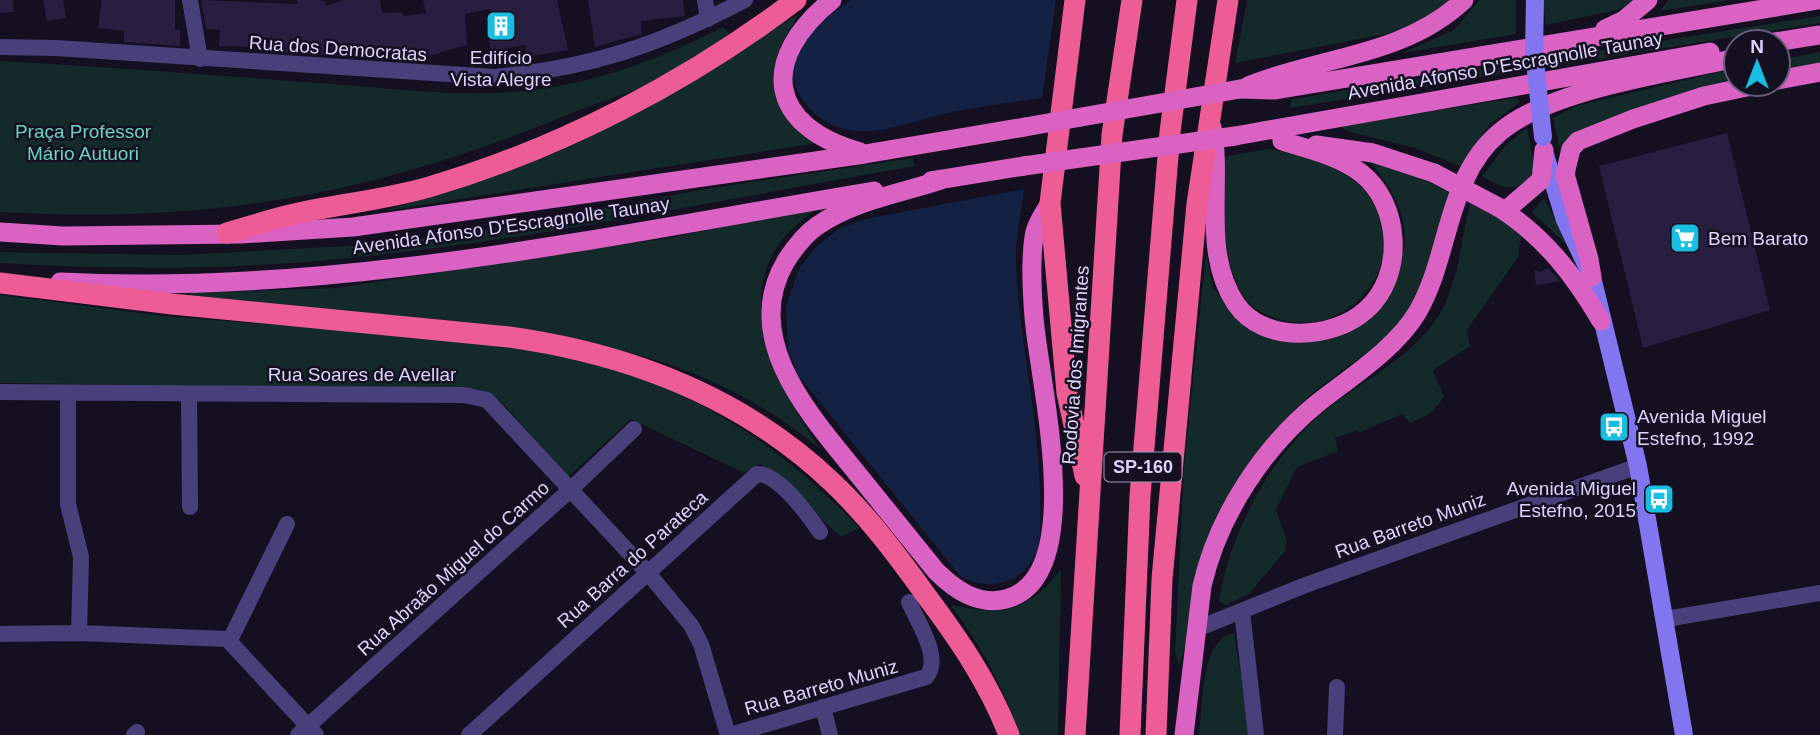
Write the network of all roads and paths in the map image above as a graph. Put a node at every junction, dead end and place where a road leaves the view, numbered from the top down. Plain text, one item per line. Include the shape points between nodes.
1 (190, 0) edge
2 (705, 0) edge
3 (745, 0) edge
4 (796, 0) edge
5 (832, 0) edge
6 (1075, 0) edge
7 (1132, 0) edge
8 (1187, 0) edge
9 (1228, 0) edge
10 (1464, 0) edge
11 (1535, 0) edge
12 (1647, 0) edge
13 (1818, 0) edge
14 (708, 19) junction
15 (1820, 35) edge
16 (1585, 39) junction
17 (1792, 40) edge
18 (0, 47) edge
19 (1722, 50) edge
20 (200, 59) junction
21 (1722, 61) edge
22 (1820, 72) edge
23 (1792, 77) edge
24 (1275, 83) junction
25 (1722, 92) edge
26 (1210, 118) junction
27 (1278, 136) junction
28 (1543, 144) junction
29 (865, 154) junction
30 (942, 180) junction
31 (1050, 203) junction
32 (1501, 209) junction
33 (0, 232) edge
34 (227, 233) junction
35 (1592, 277) junction
36 (0, 281) edge
37 (1601, 321) junction
38 (0, 392) edge
39 (68, 393) junction
40 (189, 395) junction
41 (634, 429) dead end
42 (1638, 466) junction
43 (570, 490) junction
44 (1090, 493) junction
45 (190, 507) dead end
46 (287, 524) dead end
47 (820, 532) dead end
48 (648, 573) junction
49 (1820, 593) edge
50 (909, 602) dead end
51 (1242, 611) junction
52 (1666, 619) junction
53 (1199, 628) junction
54 (79, 633) junction
55 (0, 634) edge
56 (230, 640) junction
57 (1337, 687) dead end
58 (823, 707) junction
59 (307, 732) edge
60 (469, 735) edge
61 (729, 735) edge
62 (831, 735) edge
63 (1009, 735) edge
64 (1074, 735) edge
65 (1130, 735) edge
66 (1156, 735) edge
67 (1184, 735) edge
68 (1256, 735) edge
69 (1335, 735) edge
70 (1684, 735) edge

1 - 20 street
2 - 14 street
3 - 14 street, Rua dos Democratas
4 - 34 highway via 673,80 519,156 390,197 294,214
5 - 29 highway via 802,27 790,46 784,61 784,95 806,126 825,140
6 - 31 highway
7 - 44 highway, Rodovia dos Imigrantes / SP-160 via 1112,135
8 - 65 highway, SP-160 via 1170,132 1140,496
9 - 26 highway
10 - 24 highway via 1408,38
11 - 28 main road, bridge via 1534,52
12 - 16 highway via 1624,20
13 - 16 highway, Avenida Afonso D'Escragnolle Taunay
14 - 20 street, Rua dos Democratas via 613,57 494,77
15 - 17 highway
16 - 24 highway, Avenida Afonso D'Escragnolle Taunay
18 - 20 street, Rua dos Democratas
19 - 27 highway, Avenida Afonso D'Escragnolle Taunay via 1582,72
21 - 53 highway via 1569,99 1500,132 1458,193 1435,277 1415,316 1354,376 1291,426 1266,455 1226,520 1207,566
22 - 23 highway
24 - 29 highway, Avenida Afonso D'Escragnolle Taunay, bridge
25 - 35 highway via 1633,119 1578,141 1571,149 1565,174
26 - 27 highway via 1216,147 1217,250 1224,279 1237,305 1251,319 1290,333 1313,333 1354,319 1378,296 1391,263 1393,229 1384,198 1360,172
26 - 66 highway via 1197,204 1162,579
27 - 30 highway, Avenida Afonso D'Escragnolle Taunay, bridge via 1235,136
27 - 32 highway, bridge via 1373,153 1434,173
28 - 32 highway via 1541,180
28 - 35 main road via 1565,220
29 - 34 highway, Avenida Afonso D'Escragnolle Taunay via 458,214 353,227
30 - 31 highway via 839,213 806,234 781,270 769,307 770,319 784,374 821,426 936,571 954,589 977,599 998,601 1017,596 1030,586 1049,548 1054,475 1034,316 1034,234
30 - 36 highway, Avenida Afonso D'Escragnolle Taunay via 477,256 337,274 191,283
31 - 44 highway via 1069,403
32 - 37 highway via 1553,252
33 - 34 highway, Avenida Afonso D'Escragnolle Taunay via 63,236
35 - 37 main road
36 - 63 highway via 172,304 561,344 667,376 734,410 834,484 878,533 954,634 987,684
37 - 42 main road
38 - 39 street, Rua Soares de Avellar
39 - 40 street, Rua Soares de Avellar
39 - 54 street via 68,504 81,557
40 - 43 street, Rua Soares de Avellar via 477,397 501,412
40 - 45 street
41 - 43 street, Rua Abraão Miguel do Carmo
42 - 51 street, Rua Barreto Muniz
42 - 52 main road
43 - 48 street, Rua Soares de Avellar
43 - 59 street, Rua Abraão Miguel do Carmo
44 - 64 highway, Rodovia dos Imigrantes / SP-160
46 - 56 street
47 - 48 street, Rua Barra do Parateca via 774,479 761,473
48 - 60 street, Rua Barra do Parateca
48 - 61 street, Rua Soares de Avellar via 701,644
49 - 52 street
50 - 58 street, Rua Barreto Muniz via 929,650 929,675
51 - 53 street, Rua Barreto Muniz
51 - 68 street
52 - 70 main road
53 - 67 highway
54 - 55 street
54 - 56 street
56 - 59 street
57 - 69 street
58 - 61 street, Rua Barreto Muniz
58 - 62 street

